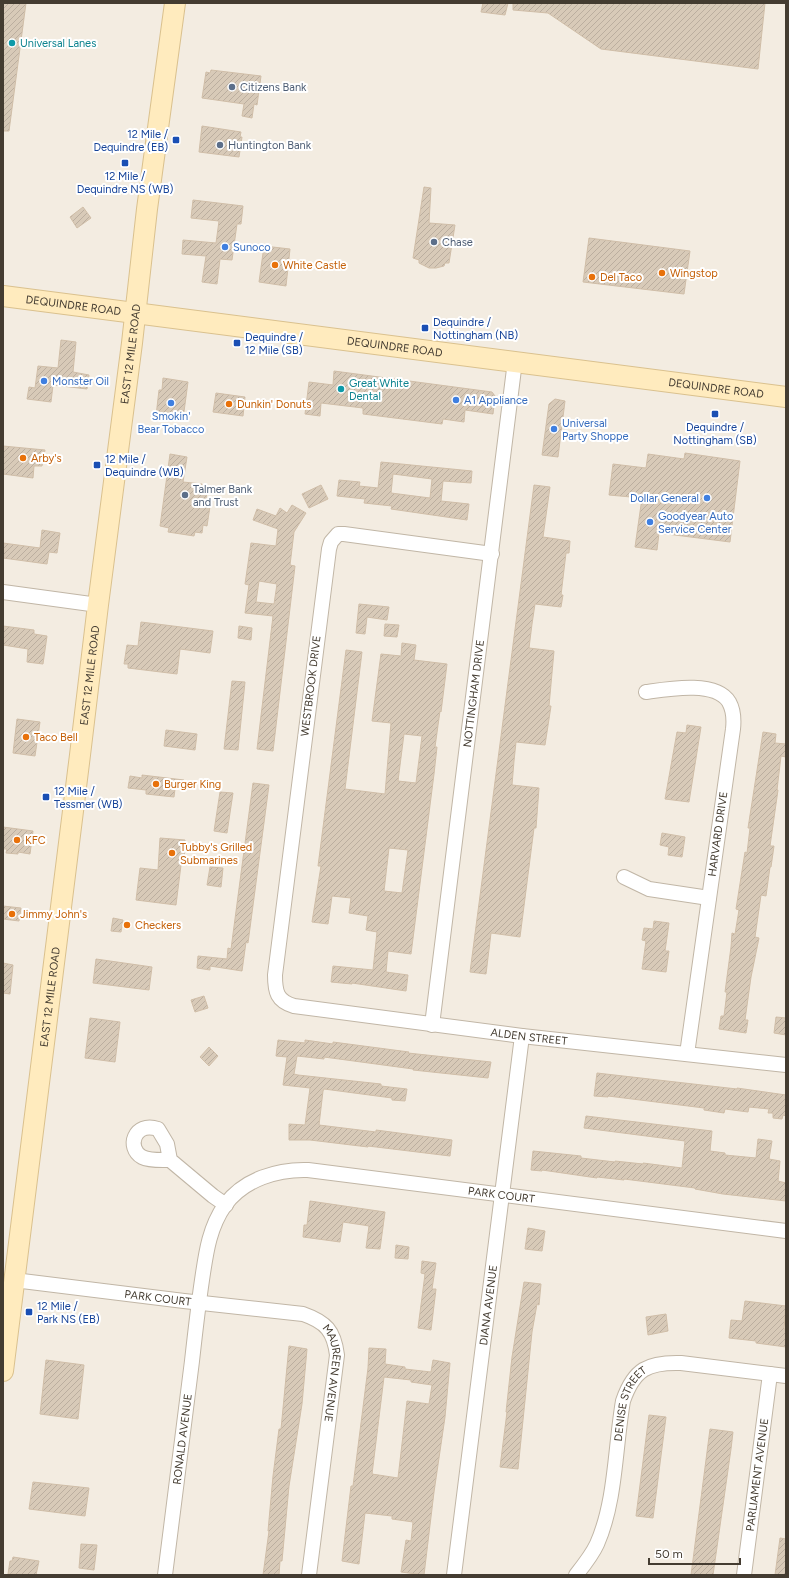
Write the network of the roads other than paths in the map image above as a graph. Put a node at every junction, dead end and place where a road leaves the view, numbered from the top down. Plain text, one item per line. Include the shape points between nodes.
1 (175, 3) edge
2 (3, 296) edge
3 (135, 313) junction
4 (516, 361) junction
5 (786, 397) edge
6 (492, 554) junction
7 (3, 592) edge
8 (98, 605) junction
9 (646, 692) dead end
10 (624, 877) dead end
11 (709, 898) junction
12 (277, 994) joint
13 (432, 1025) junction
14 (522, 1036) junction
15 (687, 1054) junction
16 (786, 1065) edge
17 (170, 1160) dead end
18 (502, 1195) junction
19 (226, 1204) junction
20 (786, 1231) edge
21 (14, 1280) junction
22 (199, 1303) junction
23 (3, 1371) edge
24 (770, 1374) junction
25 (786, 1376) edge
26 (165, 1575) edge
27 (309, 1575) edge
28 (454, 1575) edge
29 (576, 1575) edge
30 (744, 1575) edge

1 - 3 main road, EAST 12 MILE ROAD
2 - 3 main road, DEQUINDRE ROAD
3 - 4 main road, DEQUINDRE ROAD
3 - 8 main road, EAST 12 MILE ROAD
4 - 5 main road, DEQUINDRE ROAD
4 - 6 street, NOTTINGHAM DRIVE
6 - 12 street, WESTBROOK DRIVE via 344,534 338,534 331,542 275,975
6 - 13 street, NOTTINGHAM DRIVE
7 - 8 street
8 - 21 main road, EAST 12 MILE ROAD
9 - 11 street, HARVARD DRIVE via 694,688 710,690 721,694 734,715
10 - 11 street via 649,889
11 - 15 street, HARVARD DRIVE
12 - 13 street, ALDEN STREET via 281,1000 294,1006
13 - 14 street, ALDEN STREET
14 - 15 street, ALDEN STREET
14 - 18 street, DIANA AVENUE
15 - 16 street, ALDEN STREET
17 - 19 street
18 - 19 street, PARK COURT via 293,1169 278,1172 247,1185
18 - 20 street, PARK COURT
18 - 28 street, DIANA AVENUE
19 - 22 street, PARK COURT via 210,1236
21 - 22 street, PARK COURT
21 - 23 main road, EAST 12 MILE ROAD
22 - 26 street, RONALD AVENUE
22 - 27 street, MAUREEN AVENUE via 303,1314 323,1323 335,1341 337,1355
24 - 25 street, DENISE STREET
24 - 29 street, DENISE STREET via 667,1363 656,1364 636,1375 623,1401 603,1528 587,1562
24 - 30 street, PARLIAMENT AVENUE

